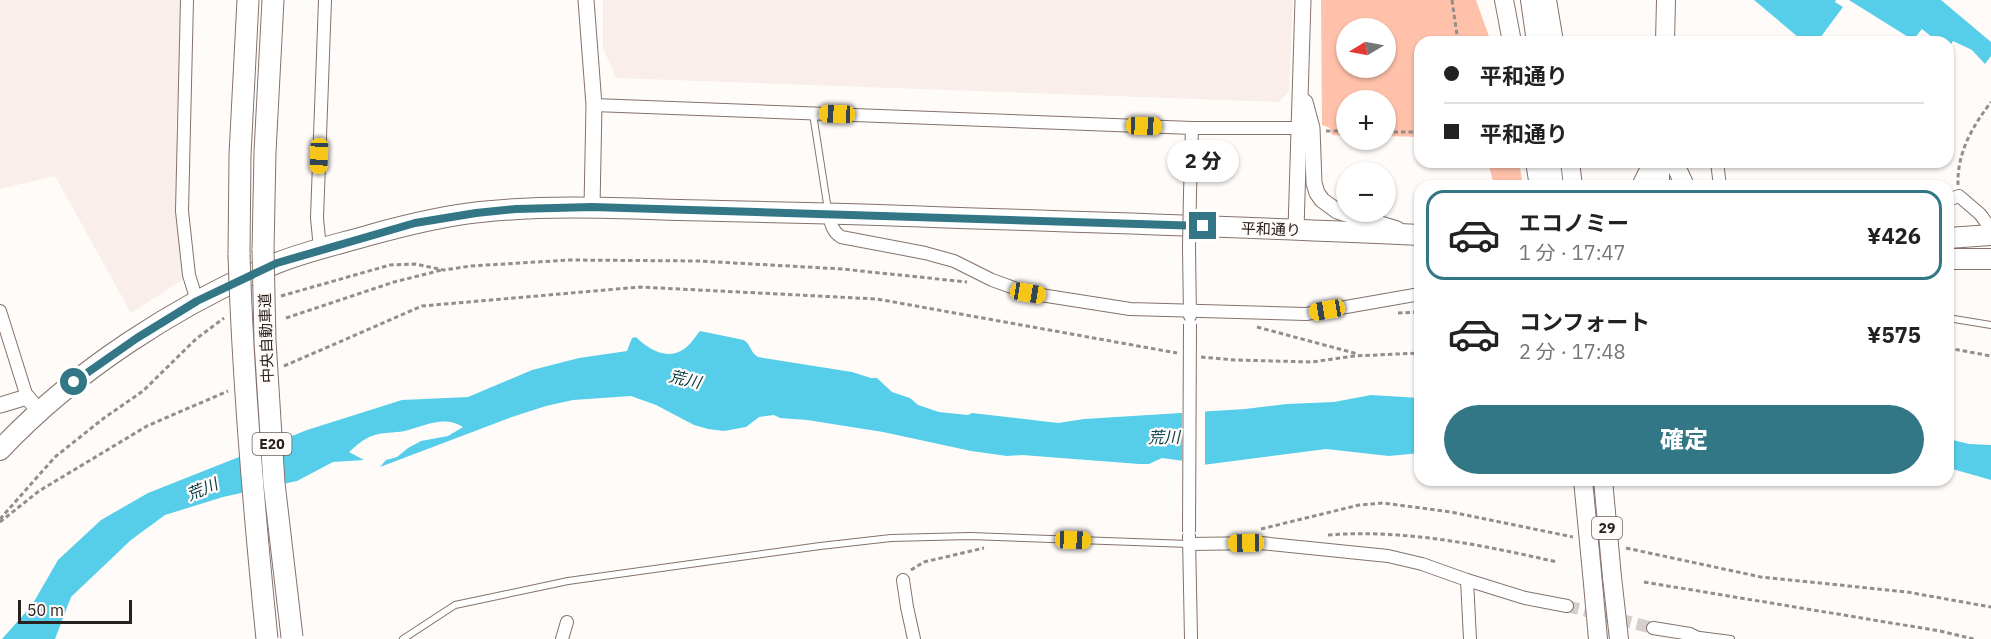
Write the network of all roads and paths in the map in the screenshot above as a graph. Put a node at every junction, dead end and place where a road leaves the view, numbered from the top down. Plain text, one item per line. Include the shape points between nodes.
1 (187, 0) edge
2 (248, 0) edge
3 (273, 0) edge
4 (325, 0) edge
5 (586, 0) edge
6 (1303, 0) edge
7 (1452, 0) edge
8 (1504, 0) edge
9 (1530, 0) edge
10 (1547, 0) edge
11 (1558, 0) edge
12 (1666, 0) edge
13 (1457, 36) edge
14 (1511, 36) edge
15 (1535, 36) edge
16 (1553, 36) edge
17 (1562, 36) edge
18 (1665, 36) edge
19 (1300, 84) junction
20 (1991, 102) edge
21 (594, 105) junction
22 (813, 114) junction
23 (1192, 128) junction
24 (1299, 128) junction
25 (1326, 131) dead end
26 (1336, 131) edge
27 (1396, 132) edge
28 (1414, 132) edge
29 (1954, 198) edge
30 (592, 207) junction
31 (829, 214) junction
32 (1296, 230) junction
33 (1991, 230) edge
34 (1414, 234) edge
35 (1414, 235) edge
36 (1991, 235) edge
37 (1954, 238) edge
38 (320, 249) junction
39 (1954, 259) edge
40 (1991, 259) edge
41 (444, 270) junction
42 (992, 280) junction
43 (1414, 295) edge
44 (275, 298) dead end
45 (197, 301) junction
46 (1190, 310) junction
47 (0, 311) edge
48 (232, 315) dead end
49 (286, 318) dead end
50 (1954, 319) edge
51 (1991, 325) edge
52 (1252, 326) dead end
53 (1954, 349) edge
54 (1178, 353) dead end
55 (1414, 353) edge
56 (1362, 355) junction
57 (1199, 356) dead end
58 (1991, 356) edge
59 (282, 367) dead end
60 (230, 390) dead end
61 (33, 404) junction
62 (0, 405) edge
63 (0, 450) edge
64 (1584, 486) edge
65 (1604, 486) edge
66 (0, 520) edge
67 (1320, 536) dead end
68 (1189, 538) junction
69 (993, 546) dead end
70 (1557, 562) dead end
71 (903, 580) joint
72 (1467, 580) junction
73 (1644, 582) dead end
74 (1567, 606) tunnel mouth
75 (567, 621) dead end
76 (1653, 628) tunnel mouth
77 (1695, 637) edge
78 (292, 638) edge
79 (267, 639) edge
80 (403, 639) edge
81 (562, 639) edge
82 (914, 639) edge
83 (1191, 639) edge
84 (1470, 639) edge
85 (1598, 639) edge
86 (1619, 639) edge
87 (1731, 639) edge
88 (1974, 639) edge

1 - 45 street via 182,211 189,275
2 - 79 highway, 中央自動車道 / E20, bridge via 239,255 252,490
3 - 78 highway, 中央自動車道 / E20, bridge via 263,250 274,483
4 - 38 street via 317,218
5 - 21 street
6 - 19 street
7 - 13 path
8 - 14 main road
9 - 15 main road
10 - 16 main road
11 - 17 main road
12 - 18 main road
19 - 24 street
19 - 34 street via 1312,128 1314,183 1322,200 1337,211
20 - 29 path via 1963,148
21 - 22 street
21 - 30 street
22 - 23 street
22 - 31 lane
23 - 24 street
23 - 46 street, bridge
24 - 32 street
25 - 26 path
27 - 28 path
29 - 33 street via 1980,214
30 - 31 highway, 平和通り
30 - 38 highway, 平和通り via 476,213 415,223
31 - 32 highway, 平和通り
31 - 42 street via 835,233 841,237 954,261
32 - 35 highway, 平和通り
36 - 37 highway
38 - 45 highway, 平和通り via 277,263
39 - 40 highway
41 - 42 path via 569,260 699,261 842,269 955,282
41 - 44 path via 416,264 390,265
41 - 49 path via 394,282
42 - 46 street via 1028,293 1130,309
43 - 46 street via 1306,314
45 - 61 highway, 平和通り via 74,382
46 - 68 street, bridge
47 - 61 street
48 - 66 path via 196,339 143,391 55,457
50 - 51 lane
52 - 56 path
53 - 58 path
54 - 59 path via 878,299 640,287 422,306
55 - 56 path
56 - 57 path via 1312,362
60 - 66 path via 147,426 39,491
61 - 62 street
61 - 63 highway, 平和通り
64 - 85 main road, 29, bridge
65 - 86 main road, 29, bridge
67 - 70 path via 1418,536
68 - 72 street via 1388,556
68 - 80 lane via 970,536 891,538 820,546 568,581 455,604
68 - 83 street
69 - 71 path via 924,562
71 - 82 street
72 - 74 street
72 - 84 street
73 - 88 path
75 - 81 street
76 - 77 street
77 - 87 lane

